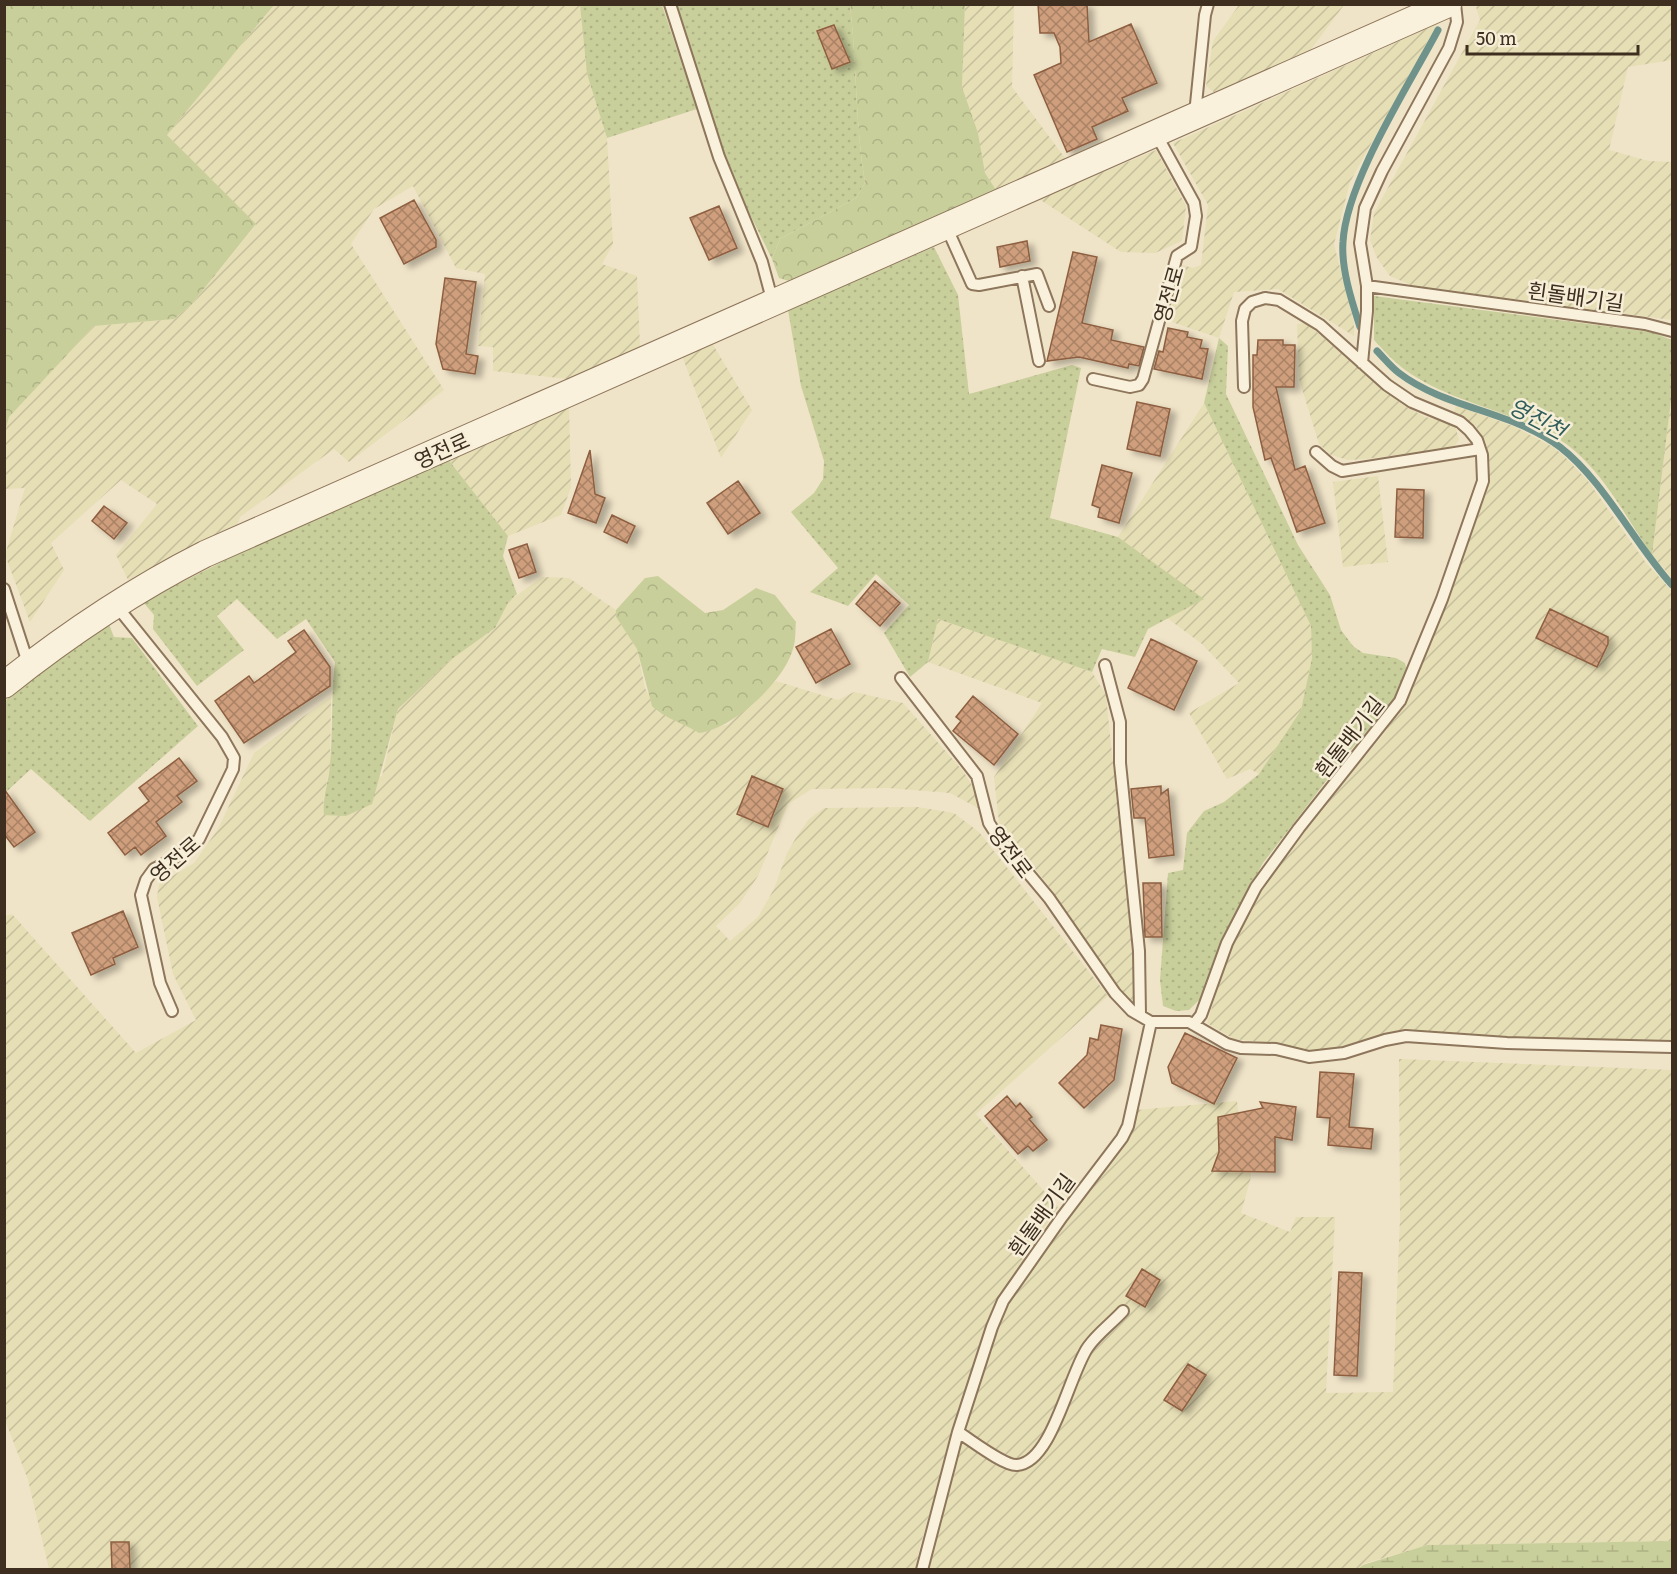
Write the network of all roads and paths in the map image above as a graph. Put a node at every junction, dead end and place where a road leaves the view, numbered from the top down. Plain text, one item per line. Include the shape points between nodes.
1 (670, 4) edge
2 (1208, 4) edge
3 (1448, 4) edge
4 (1455, 4) edge
5 (1194, 117) junction
6 (1156, 134) junction
7 (946, 226) junction
8 (1022, 276) junction
9 (1367, 286) junction
10 (772, 303) junction
11 (1049, 306) dead end
12 (1672, 330) edge
13 (1039, 361) dead end
14 (1362, 363) junction
15 (1093, 379) dead end
16 (1244, 387) dead end
17 (1480, 449) junction
18 (1316, 452) dead end
19 (4, 589) edge
20 (114, 604) junction
21 (1105, 664) dead end
22 (28, 666) junction
23 (901, 678) dead end
24 (4, 685) edge
25 (172, 1011) dead end
26 (1140, 1015) junction
27 (1151, 1022) junction
28 (1194, 1024) junction
29 (1672, 1047) edge
30 (1123, 1311) dead end
31 (958, 1432) junction
32 (922, 1569) edge

1 - 10 lane via 719,157 762,262
2 - 5 lane
3 - 5 street, 영전로
4 - 9 lane via 1457,22 1449,48 1365,208 1360,243
5 - 6 street, 영전로
6 - 7 street, 영전로
6 - 15 lane, 영전로 via 1194,203 1191,247 1178,256 1138,386
7 - 8 lane via 972,284
7 - 10 street, 영전로
8 - 11 lane via 1037,274
8 - 13 lane
9 - 12 lane, 흰돌배기길
9 - 14 lane
10 - 20 street, 영전로 via 205,554
14 - 16 lane, 흰돌배기길 via 1297,309 1265,298 1252,302 1242,321
14 - 17 lane, 흰돌배기길 via 1412,402 1460,422
17 - 18 lane via 1342,471
17 - 28 lane, 흰돌배기길 via 1483,481 1442,599 1400,701 1256,887 1227,942 1201,1015
19 - 22 lane
20 - 22 street, 영전로
20 - 25 lane, 영전로 via 222,737 234,758 233,769 199,838 185,853 154,869 141,895 160,982
21 - 26 lane via 1120,722 1120,763 1139,951
22 - 24 street, 영전로
23 - 26 lane, 영전로 via 977,776 989,823 998,837 1049,898 1115,993
26 - 27 lane
27 - 28 lane
27 - 31 lane, 흰돌배기길 via 1128,1126 1003,1301
28 - 29 lane via 1240,1048 1276,1049 1309,1057 1344,1053 1406,1036
30 - 31 lane via 1089,1346 1074,1371 1050,1435 1041,1452 1028,1463 1009,1464
31 - 32 lane, 흰돌배기길

